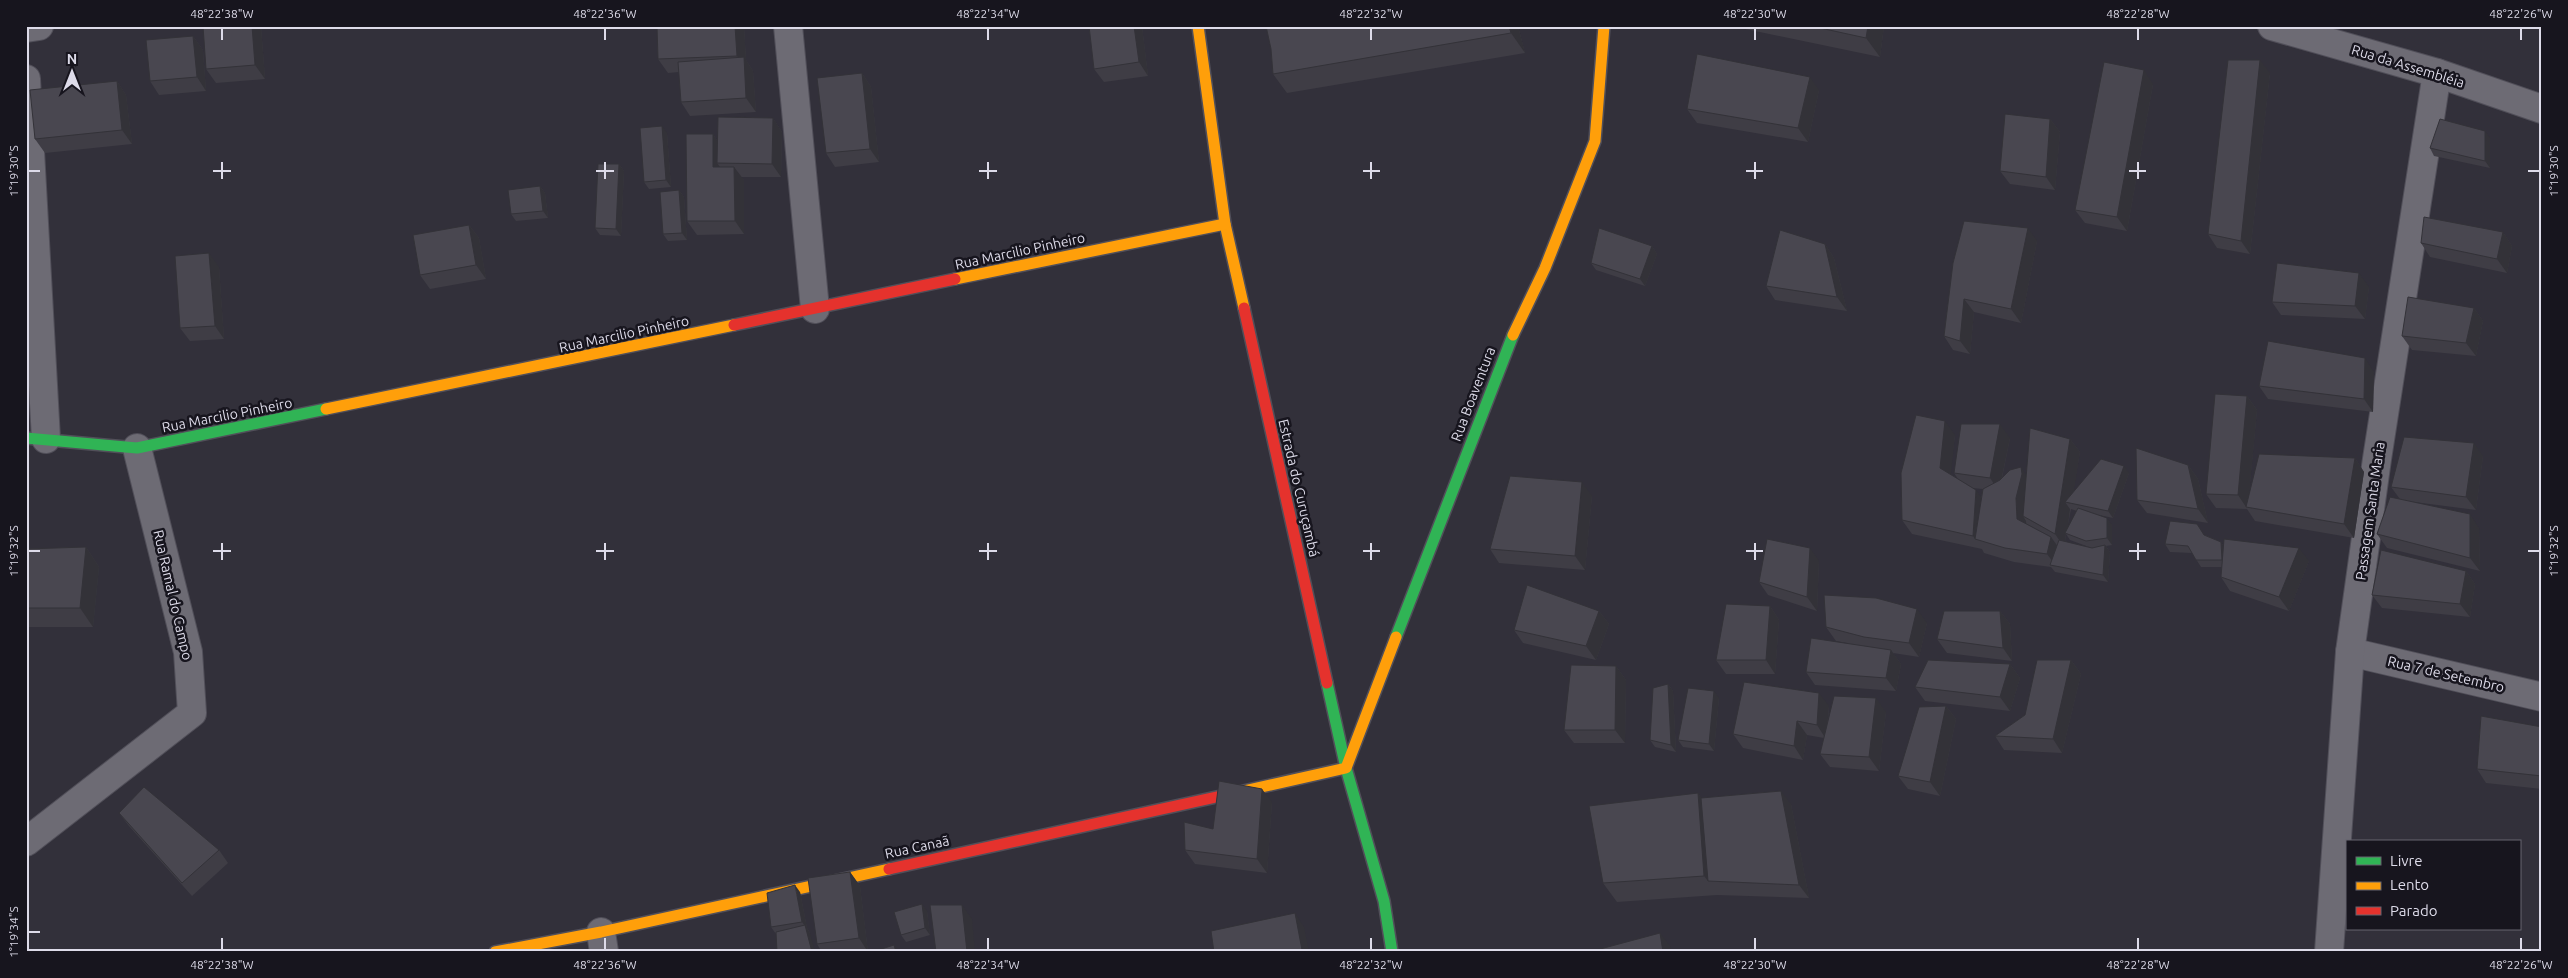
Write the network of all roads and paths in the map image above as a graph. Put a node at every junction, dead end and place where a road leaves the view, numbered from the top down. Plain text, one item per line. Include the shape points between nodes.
1 (39, 26) edge
2 (788, 26) edge
3 (1198, 26) edge
4 (1604, 26) edge
5 (2272, 26) edge
6 (26, 28) edge
7 (2436, 73) junction
8 (26, 79) edge
9 (2542, 109) edge
10 (1225, 224) junction
11 (815, 309) junction
12 (36, 439) edge
13 (137, 448) junction
14 (2350, 652) junction
15 (2542, 697) edge
16 (1346, 768) junction
17 (26, 842) edge
18 (603, 942) edge
19 (495, 952) edge
20 (1392, 952) edge
21 (2329, 952) edge

1 - 6 street
2 - 11 street
3 - 10 street, Estrada do Curuçambá
4 - 16 street, Rua Boaventura via 1595,141 1545,268 1503,356
5 - 7 street, Rua da Assembléia
7 - 9 street, Rua da Assembléia
7 - 14 street, Passagem Santa Maria via 2376,459
8 - 12 street
10 - 11 street, Rua Marcilio Pinheiro
10 - 16 street, Estrada do Curuçambá
11 - 13 street, Rua Marcilio Pinheiro
12 - 13 street, Rua Marcilio Pinheiro
13 - 17 street, Rua Ramal do Campo via 188,652 192,713
14 - 15 street, Rua 7 de Setembro
14 - 21 street, Passagem Santa Maria
16 - 18 street, Rua Canaã
16 - 20 street, Estrada do Curuçambá via 1384,901
18 - 19 street, Rua Canaã

